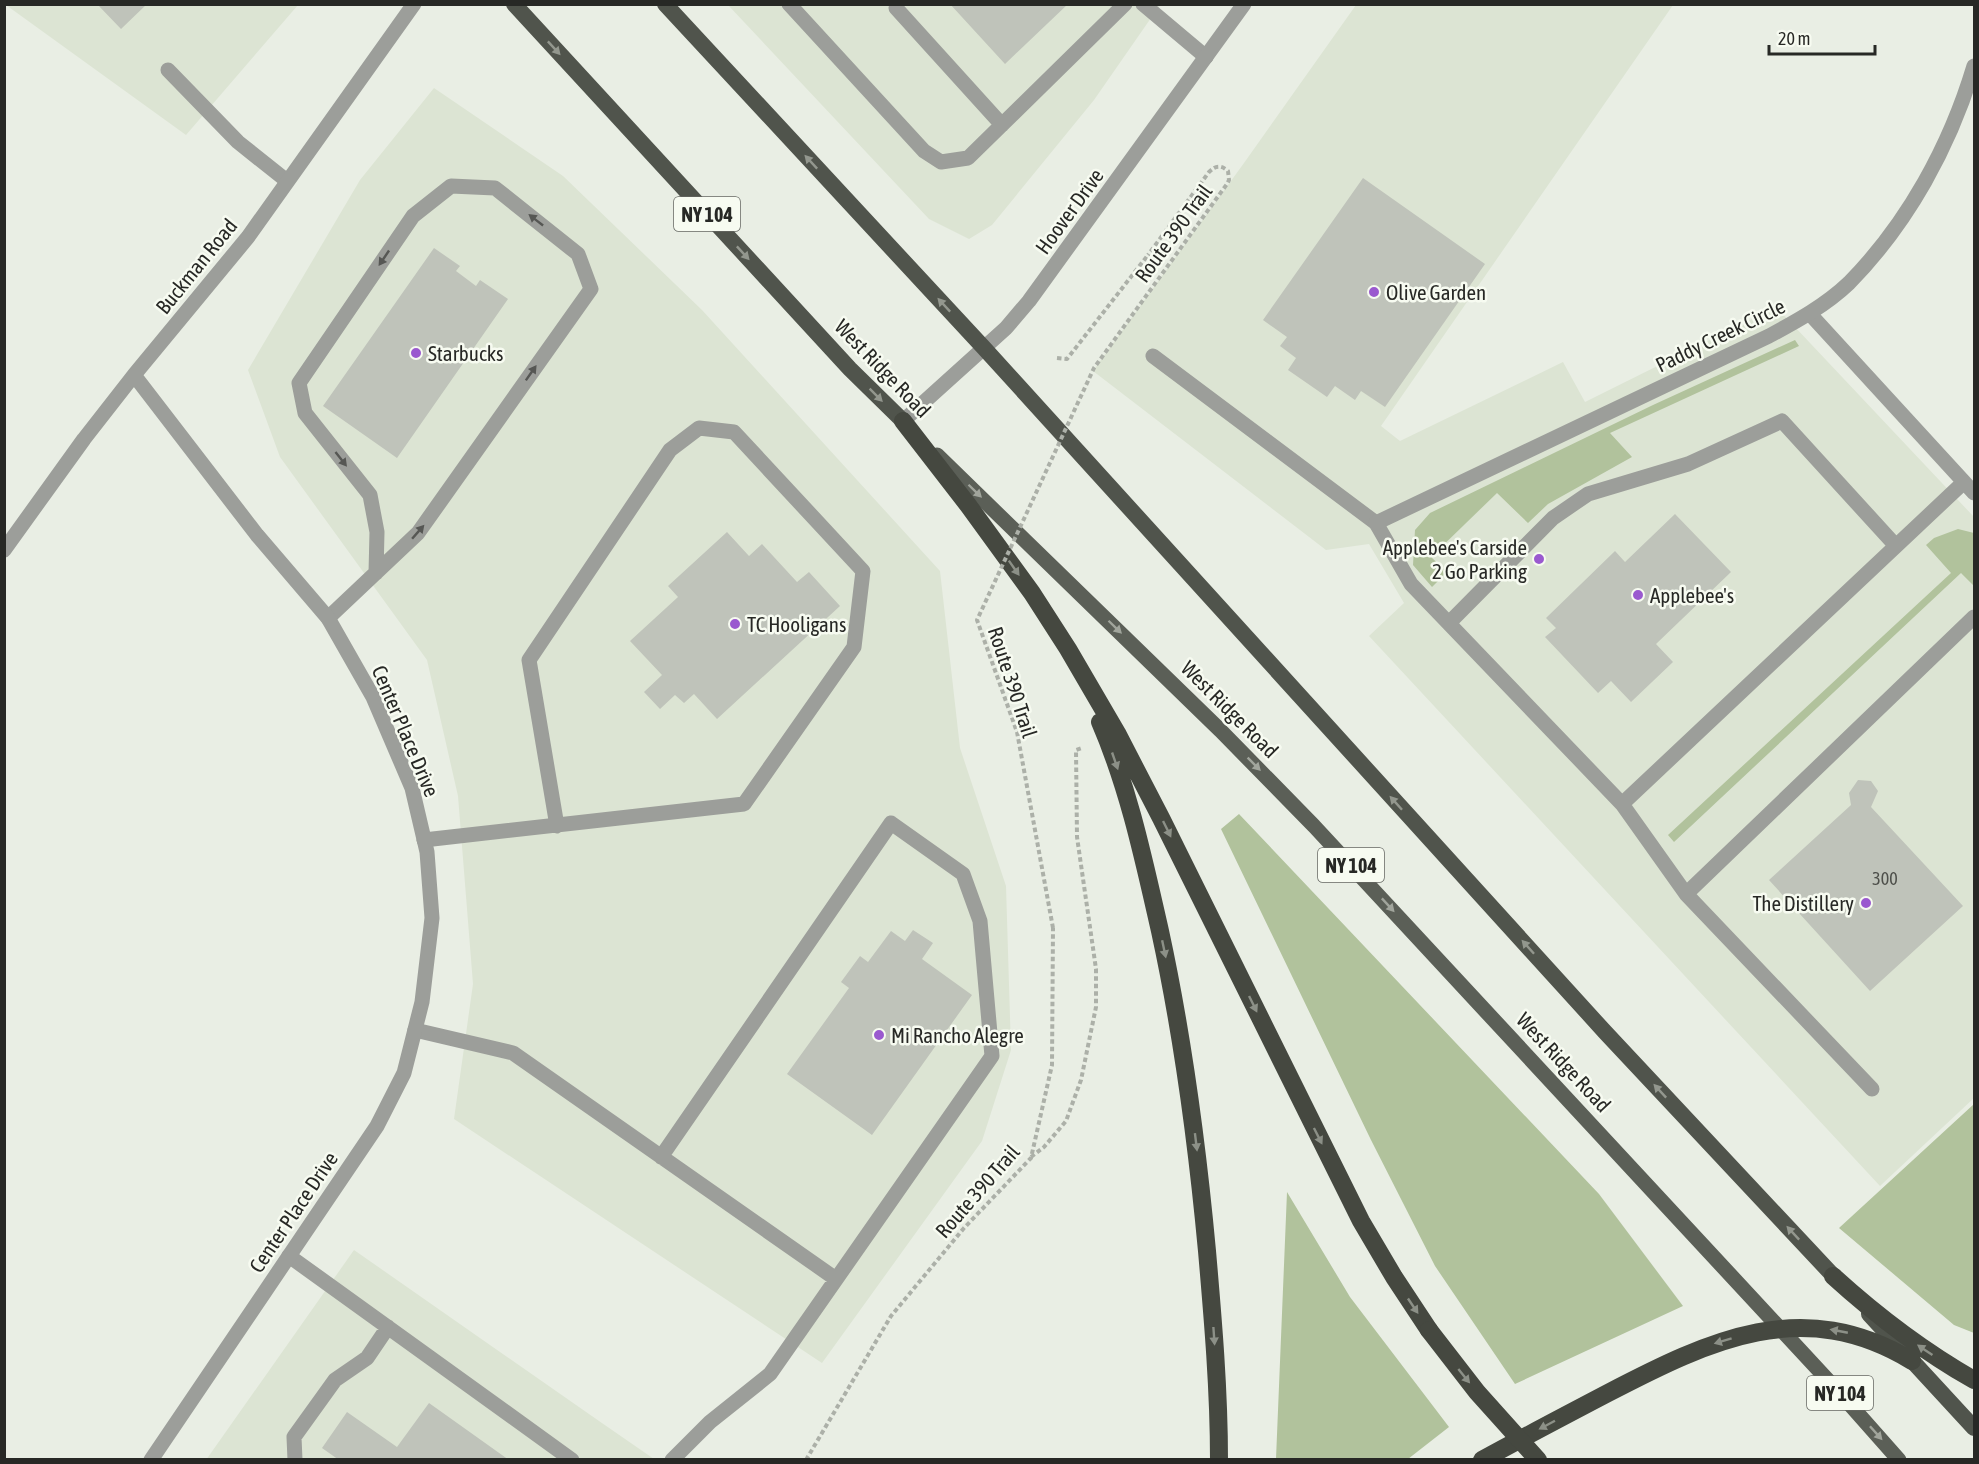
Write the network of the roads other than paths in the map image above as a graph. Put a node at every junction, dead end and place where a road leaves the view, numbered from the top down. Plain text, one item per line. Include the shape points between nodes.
1 (414, 4) edge
2 (514, 4) edge
3 (665, 4) edge
4 (789, 4) edge
5 (1125, 4) edge
6 (1143, 4) edge
7 (1244, 4) edge
8 (896, 8) dead end
9 (1206, 57) junction
10 (1974, 66) edge
11 (168, 70) dead end
12 (1002, 125) junction
13 (287, 181) junction
14 (1810, 314) junction
15 (984, 348) junction
16 (1153, 356) dead end
17 (134, 375) junction
18 (903, 421) junction
19 (1970, 487) edge
20 (1376, 523) junction
21 (1896, 546) junction
22 (4, 550) edge
23 (376, 573) junction
24 (1974, 617) edge
25 (328, 618) junction
26 (1449, 623) junction
27 (1068, 649) junction
28 (1622, 804) junction
29 (557, 826) junction
30 (424, 840) junction
31 (1686, 894) junction
32 (415, 1030) junction
33 (1872, 1089) dead end
34 (661, 1157) junction
35 (289, 1256) junction
36 (1833, 1276) junction
37 (836, 1279) junction
38 (388, 1327) junction
39 (1780, 1328) junction
40 (1912, 1361) junction
41 (1974, 1380) edge
42 (1974, 1428) edge
43 (151, 1460) edge
44 (295, 1460) edge
45 (572, 1460) edge
46 (672, 1460) edge
47 (1219, 1460) edge
48 (1482, 1460) edge
49 (1538, 1460) edge
50 (1899, 1460) edge

1 - 13 street, Buckman Road
2 -> 18 highway, West Ridge Road / NY 104 via 850,369
15 -> 3 highway
4 - 12 street via 924,151 941,162 968,158
5 - 12 street
6 - 9 street
7 - 9 street, Hoover Drive
8 - 12 street
9 - 15 street, Hoover Drive via 1029,301
10 - 14 street, Paddy Creek Circle via 1941,153 1913,200 1886,240 1848,283
11 - 13 street via 238,142
13 - 17 street, Buckman Road via 248,237
14 - 19 street
14 - 20 street, Paddy Creek Circle
15 - 18 street, Hoover Drive
36 -> 15 highway via 1605,1032
16 - 20 street
17 - 22 street, Buckman Road
17 - 25 street, Center Place Drive via 257,535
18 -> 27 highway via 998,546
18 -> 39 main road, West Ridge Road / NY 104 via 1307,818
19 - 21 street
20 - 26 street via 1411,584
21 - 26 street via 1782,421 1688,464 1588,494 1553,518
21 - 28 street
23 -> 23 street via 418,533 591,289 578,254 495,188 452,186 413,216 299,383 305,413 370,495 376,532
23 - 25 street
24 - 31 street
25 - 30 street, Center Place Drive via 373,697 412,788
26 - 28 street
27 -> 47 highway via 1124,786 1167,966 1199,1169 1216,1364
27 -> 49 highway, bridge via 1141,777 1361,1221 1428,1330
28 - 31 street
29 - 29 street via 744,804 854,647 863,571 734,432 699,428 670,450 529,660
29 - 30 street
30 - 32 street, Center Place Drive via 432,918
31 - 33 street
32 - 34 street via 513,1053
32 - 35 street, Center Place Drive via 404,1072 377,1126
34 - 37 street
34 - 37 street via 891,823 963,874 980,921 992,1056
35 - 38 street
35 - 43 street, Center Place Drive
36 - 40 highway
41 -> 36 highway via 1895,1329
37 - 46 street via 770,1374 710,1422
38 - 44 street via 367,1358 335,1380 294,1437
38 - 45 street
40 -> 39 highway via 1890,1347 1847,1332
39 -> 48 highway via 1725,1340 1684,1355
39 -> 50 main road, West Ridge Road / NY 104
40 - 42 highway

